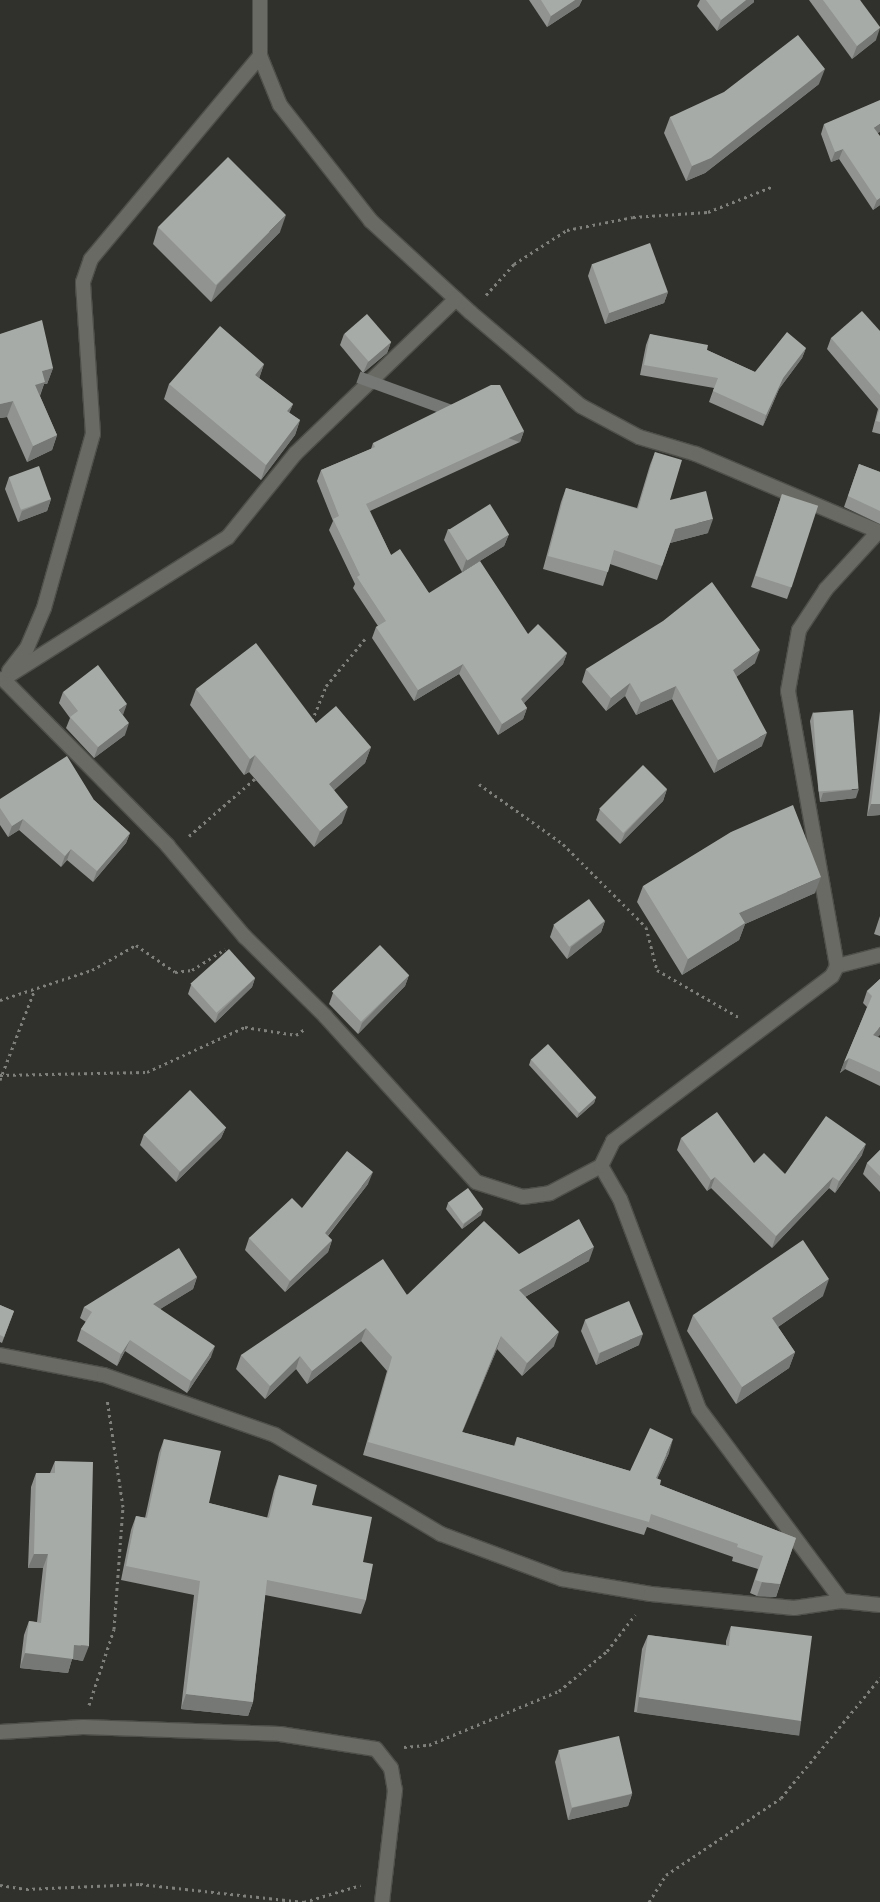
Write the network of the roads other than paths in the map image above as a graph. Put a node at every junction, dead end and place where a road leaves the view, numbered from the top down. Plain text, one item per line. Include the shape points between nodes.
1 (260, 0) edge
2 (260, 56) junction
3 (456, 298) junction
4 (879, 532) edge
5 (2, 680) edge
6 (880, 955) edge
7 (837, 966) junction
8 (601, 1166) junction
9 (0, 1355) edge
10 (842, 1601) junction
11 (880, 1605) edge
12 (0, 1732) edge
13 (382, 1902) edge

1 - 2 street
2 - 3 street via 280,105 371,221
2 - 5 street via 91,258 83,282 92,434 44,608 27,648
3 - 4 street via 581,406 638,437 696,454
3 - 5 street via 295,454 228,538
4 - 7 street via 826,589 799,630 788,691
5 - 8 street via 168,846 245,937 324,1016 476,1182 523,1197 550,1193
6 - 7 street
7 - 8 street via 832,976 762,1031 613,1141
8 - 10 street via 620,1199 699,1409
9 - 10 street via 104,1375 275,1435 441,1534 562,1579 651,1594 794,1608
10 - 11 street
12 - 13 street via 83,1727 280,1734 376,1749 391,1768 395,1790

